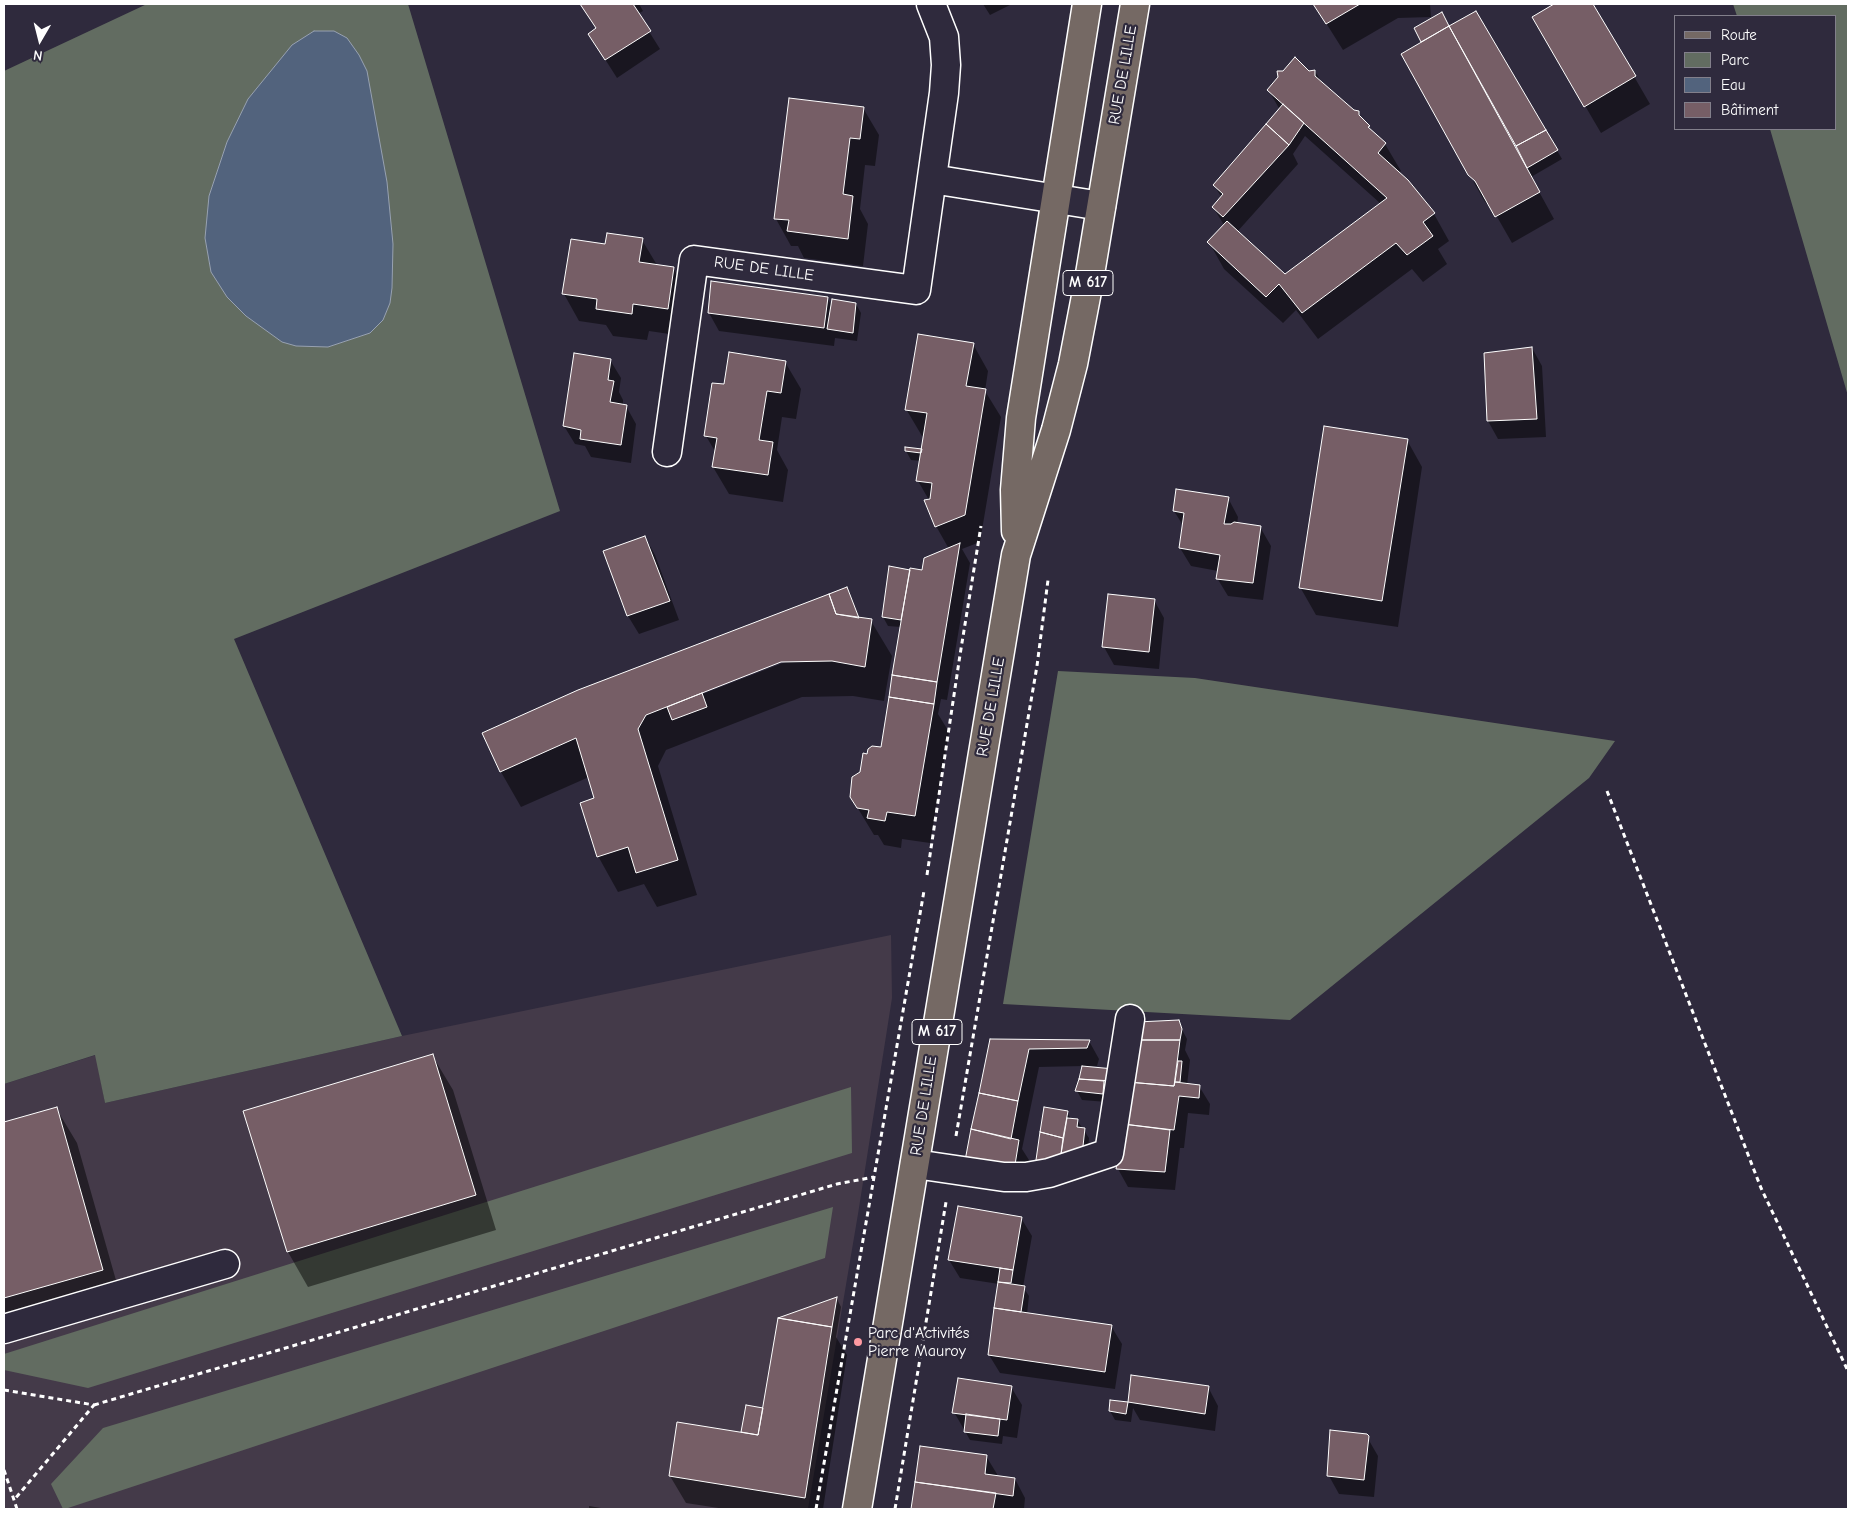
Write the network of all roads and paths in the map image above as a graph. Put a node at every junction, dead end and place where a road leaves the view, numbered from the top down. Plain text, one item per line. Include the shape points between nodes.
1 (931, 4) edge
2 (1087, 4) edge
3 (1135, 4) edge
4 (932, 179) junction
5 (1056, 198) junction
6 (1101, 206) junction
7 (666, 452) dead end
8 (982, 522) dead end
9 (1016, 555) junction
10 (1048, 577) dead end
11 (1607, 790) dead end
12 (926, 881) dead end
13 (924, 891) dead end
14 (1130, 1019) dead end
15 (915, 1164) junction
16 (951, 1170) junction
17 (874, 1177) junction
18 (225, 1264) dead end
19 (4, 1329) edge
20 (1848, 1371) edge
21 (4, 1390) edge
22 (94, 1405) junction
23 (4, 1470) edge
24 (14, 1500) junction
25 (17, 1509) edge
26 (816, 1509) edge
27 (857, 1509) edge
28 (895, 1509) edge

1 - 4 street, RUE DE LILLE via 944,37 946,65
2 - 5 main road, RUE DE LILLE / M 617
3 - 6 main road, RUE DE LILLE / M 617
4 - 5 street
4 - 7 street, RUE DE LILLE via 916,290 694,260
5 - 6 street
5 - 9 main road, RUE DE LILLE / M 617 via 1021,418 1015,490
6 - 9 main road, RUE DE LILLE / M 617 via 1064,404
8 - 12 path
9 - 15 main road, RUE DE LILLE / M 617
10 - 16 path via 1037,666
11 - 20 path via 1761,1188
13 - 17 path
14 - 16 street via 1109,1153 1049,1173 1026,1177
15 - 16 street
15 - 27 main road, RUE DE LILLE / M 617
16 - 28 path
17 - 22 path via 837,1184
17 - 26 path
18 - 19 street
21 - 22 path
22 - 24 path
23 - 24 path
24 - 25 path

